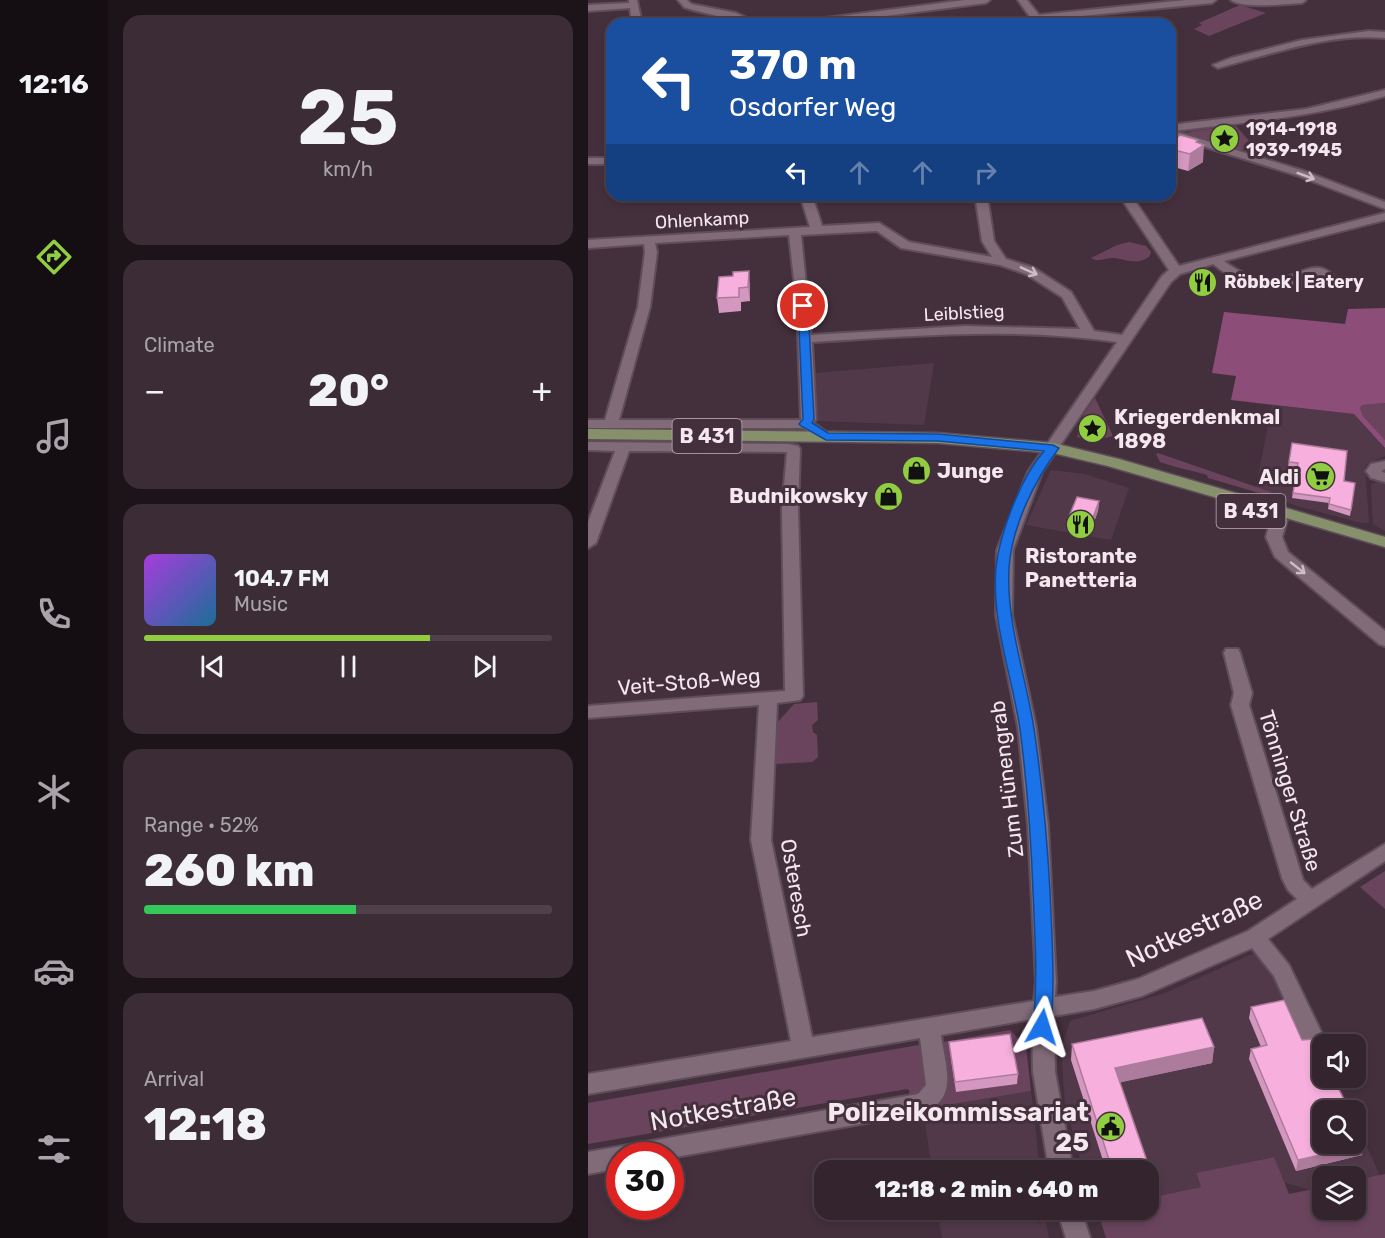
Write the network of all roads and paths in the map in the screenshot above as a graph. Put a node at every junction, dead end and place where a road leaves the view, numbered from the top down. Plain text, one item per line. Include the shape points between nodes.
1 (683, 0) edge
2 (986, 0) edge
3 (1022, 0) edge
4 (1212, 0) edge
5 (1234, 0) edge
6 (1302, 0) edge
7 (671, 1) edge
8 (633, 3) edge
9 (588, 8) edge
10 (636, 18) edge
11 (738, 18) edge
12 (849, 18) edge
13 (1037, 18) edge
14 (1064, 18) edge
15 (1385, 35) edge
16 (1218, 65) dead end
17 (1385, 93) edge
18 (1176, 127) edge
19 (1176, 135) edge
20 (588, 161) edge
21 (606, 161) edge
22 (808, 201) edge
23 (982, 201) edge
24 (1129, 201) edge
25 (1385, 206) edge
26 (1385, 216) edge
27 (817, 230) junction
28 (795, 233) junction
29 (649, 241) junction
30 (588, 244) edge
31 (1215, 260) junction
32 (1002, 262) junction
33 (1176, 271) junction
34 (1279, 284) dead end
35 (1089, 333) junction
36 (804, 339) junction
37 (1125, 339) junction
38 (588, 424) edge
39 (611, 424) junction
40 (805, 424) junction
41 (588, 434) edge
42 (826, 437) junction
43 (588, 446) edge
44 (624, 446) junction
45 (1048, 453) junction
46 (1385, 465) edge
47 (1385, 478) edge
48 (1279, 520) junction
49 (1385, 542) edge
50 (588, 543) edge
51 (1385, 549) edge
52 (1385, 640) edge
53 (1232, 653) dead end
54 (768, 698) junction
55 (588, 712) edge
56 (1385, 851) edge
57 (1311, 901) junction
58 (1255, 937) junction
59 (1044, 1009) junction
60 (929, 1028) junction
61 (1312, 1036) edge
62 (803, 1048) junction
63 (588, 1084) edge
64 (684, 1145) edge
65 (606, 1160) edge
66 (1059, 1160) edge
67 (588, 1163) edge
68 (1072, 1220) edge
69 (1078, 1238) edge

1 - 7 street
1 - 11 street via 688,6
2 - 12 street
3 - 13 street
4 - 14 street
5 - 6 street
8 - 9 street
8 - 10 street
15 - 16 street via 1331,39
17 - 18 street via 1317,111
19 -> 25 street via 1300,173
20 - 21 street
22 - 27 street
23 - 32 street via 988,241
24 - 33 street
26 - 31 street
27 - 28 street, Ohlenkamp
27 - 32 street, Ohlenkamp via 882,227 905,245
28 - 29 street, Ohlenkamp
28 - 36 street
29 - 30 street, Ohlenkamp
29 - 39 street via 644,307
31 - 33 street
31 - 34 street via 1247,280
32 -> 35 street via 1030,271 1067,295
33 - 37 street, Zum Hünengrab via 1166,279
35 - 36 street, Leiblstieg via 1027,328
35 - 37 street, Leiblstieg
36 - 40 street via 809,419
37 - 45 street, Zum Hünengrab
38 - 39 street
39 - 40 street
40 - 42 street
41 - 42 main road, B 431
42 - 45 main road, B 431
43 - 44 street
44 - 50 street
44 - 54 street, Veit-Stoß-Weg via 793,449 790,509 794,696
45 - 48 main road, B 431
45 - 49 main road, B 431 via 1113,462
45 - 59 street, Zum Hünengrab via 1031,480 1010,534 1002,591 1027,727 1038,825 1046,972
46 - 47 street via 1373,471
48 - 51 main road, B 431
48 -> 52 street via 1274,537 1281,554
53 - 57 street, Tönninger Straße via 1243,693 1240,705 1292,878
54 - 55 street, Veit-Stoß-Weg
54 - 62 street, Osteresch via 761,840
56 - 57 street, Notkestraße
57 - 58 street, Notkestraße
58 - 59 street, Notkestraße via 1142,987
58 - 61 street via 1282,972
59 - 60 street, Notkestraße
59 - 66 street via 1044,1072
60 - 62 street, Notkestraße
60 - 64 street, Notkestraße via 937,1075 937,1087 929,1099
62 - 63 street, Notkestraße
65 - 67 street
68 - 69 street

